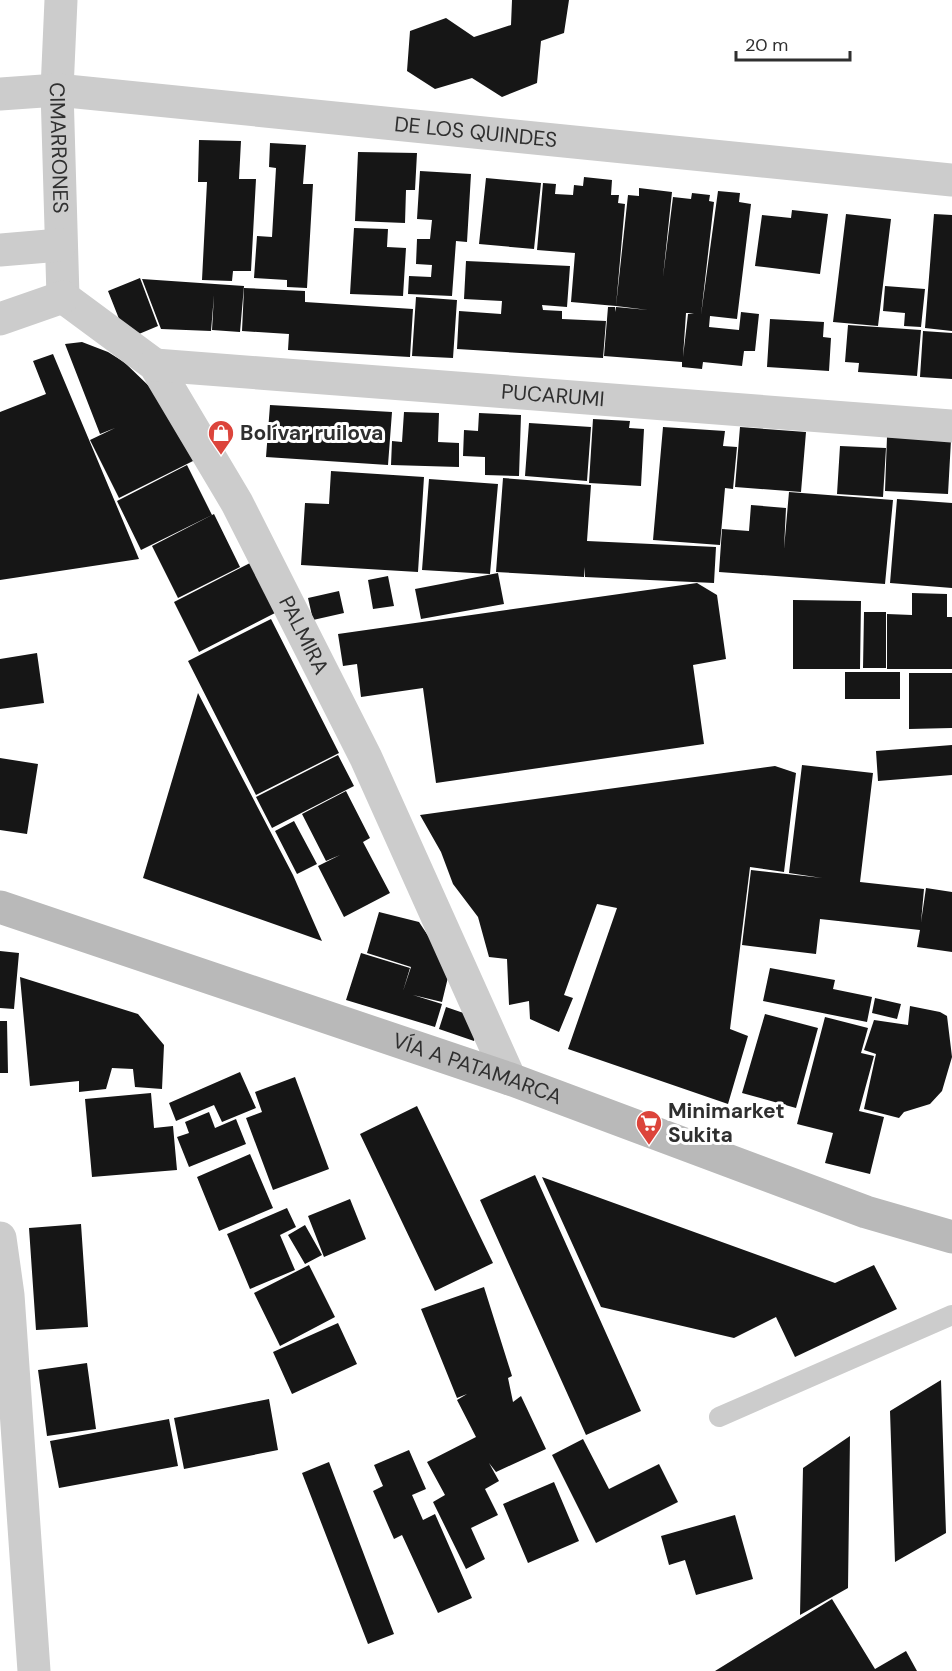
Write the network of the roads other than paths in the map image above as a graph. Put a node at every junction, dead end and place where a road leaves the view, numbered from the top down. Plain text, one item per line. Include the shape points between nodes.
1 (61, 0) edge
2 (57, 90) junction
3 (0, 94) edge
4 (952, 180) edge
5 (60, 245) junction
6 (0, 250) edge
7 (63, 297) junction
8 (0, 319) edge
9 (155, 365) junction
10 (952, 426) edge
11 (0, 907) edge
12 (510, 1079) junction
13 (952, 1237) edge
14 (0, 1238) edge
15 (952, 1315) edge
16 (719, 1417) dead end
17 (34, 1671) edge

1 - 2 street, CIMARRONES
2 - 3 street, DE LOS QUINDES
2 - 4 street, DE LOS QUINDES
2 - 5 street, CIMARRONES
5 - 6 street
5 - 7 street, CIMARRONES
7 - 8 street
7 - 9 street, PALMIRA
9 - 10 street, PUCARUMI
9 - 12 street, PALMIRA via 237,503 366,758
11 - 12 street, VÍA A PATAMARCA
12 - 13 street, VÍA A PATAMARCA via 866,1212
14 - 17 street via 8,1295
15 - 16 lane

